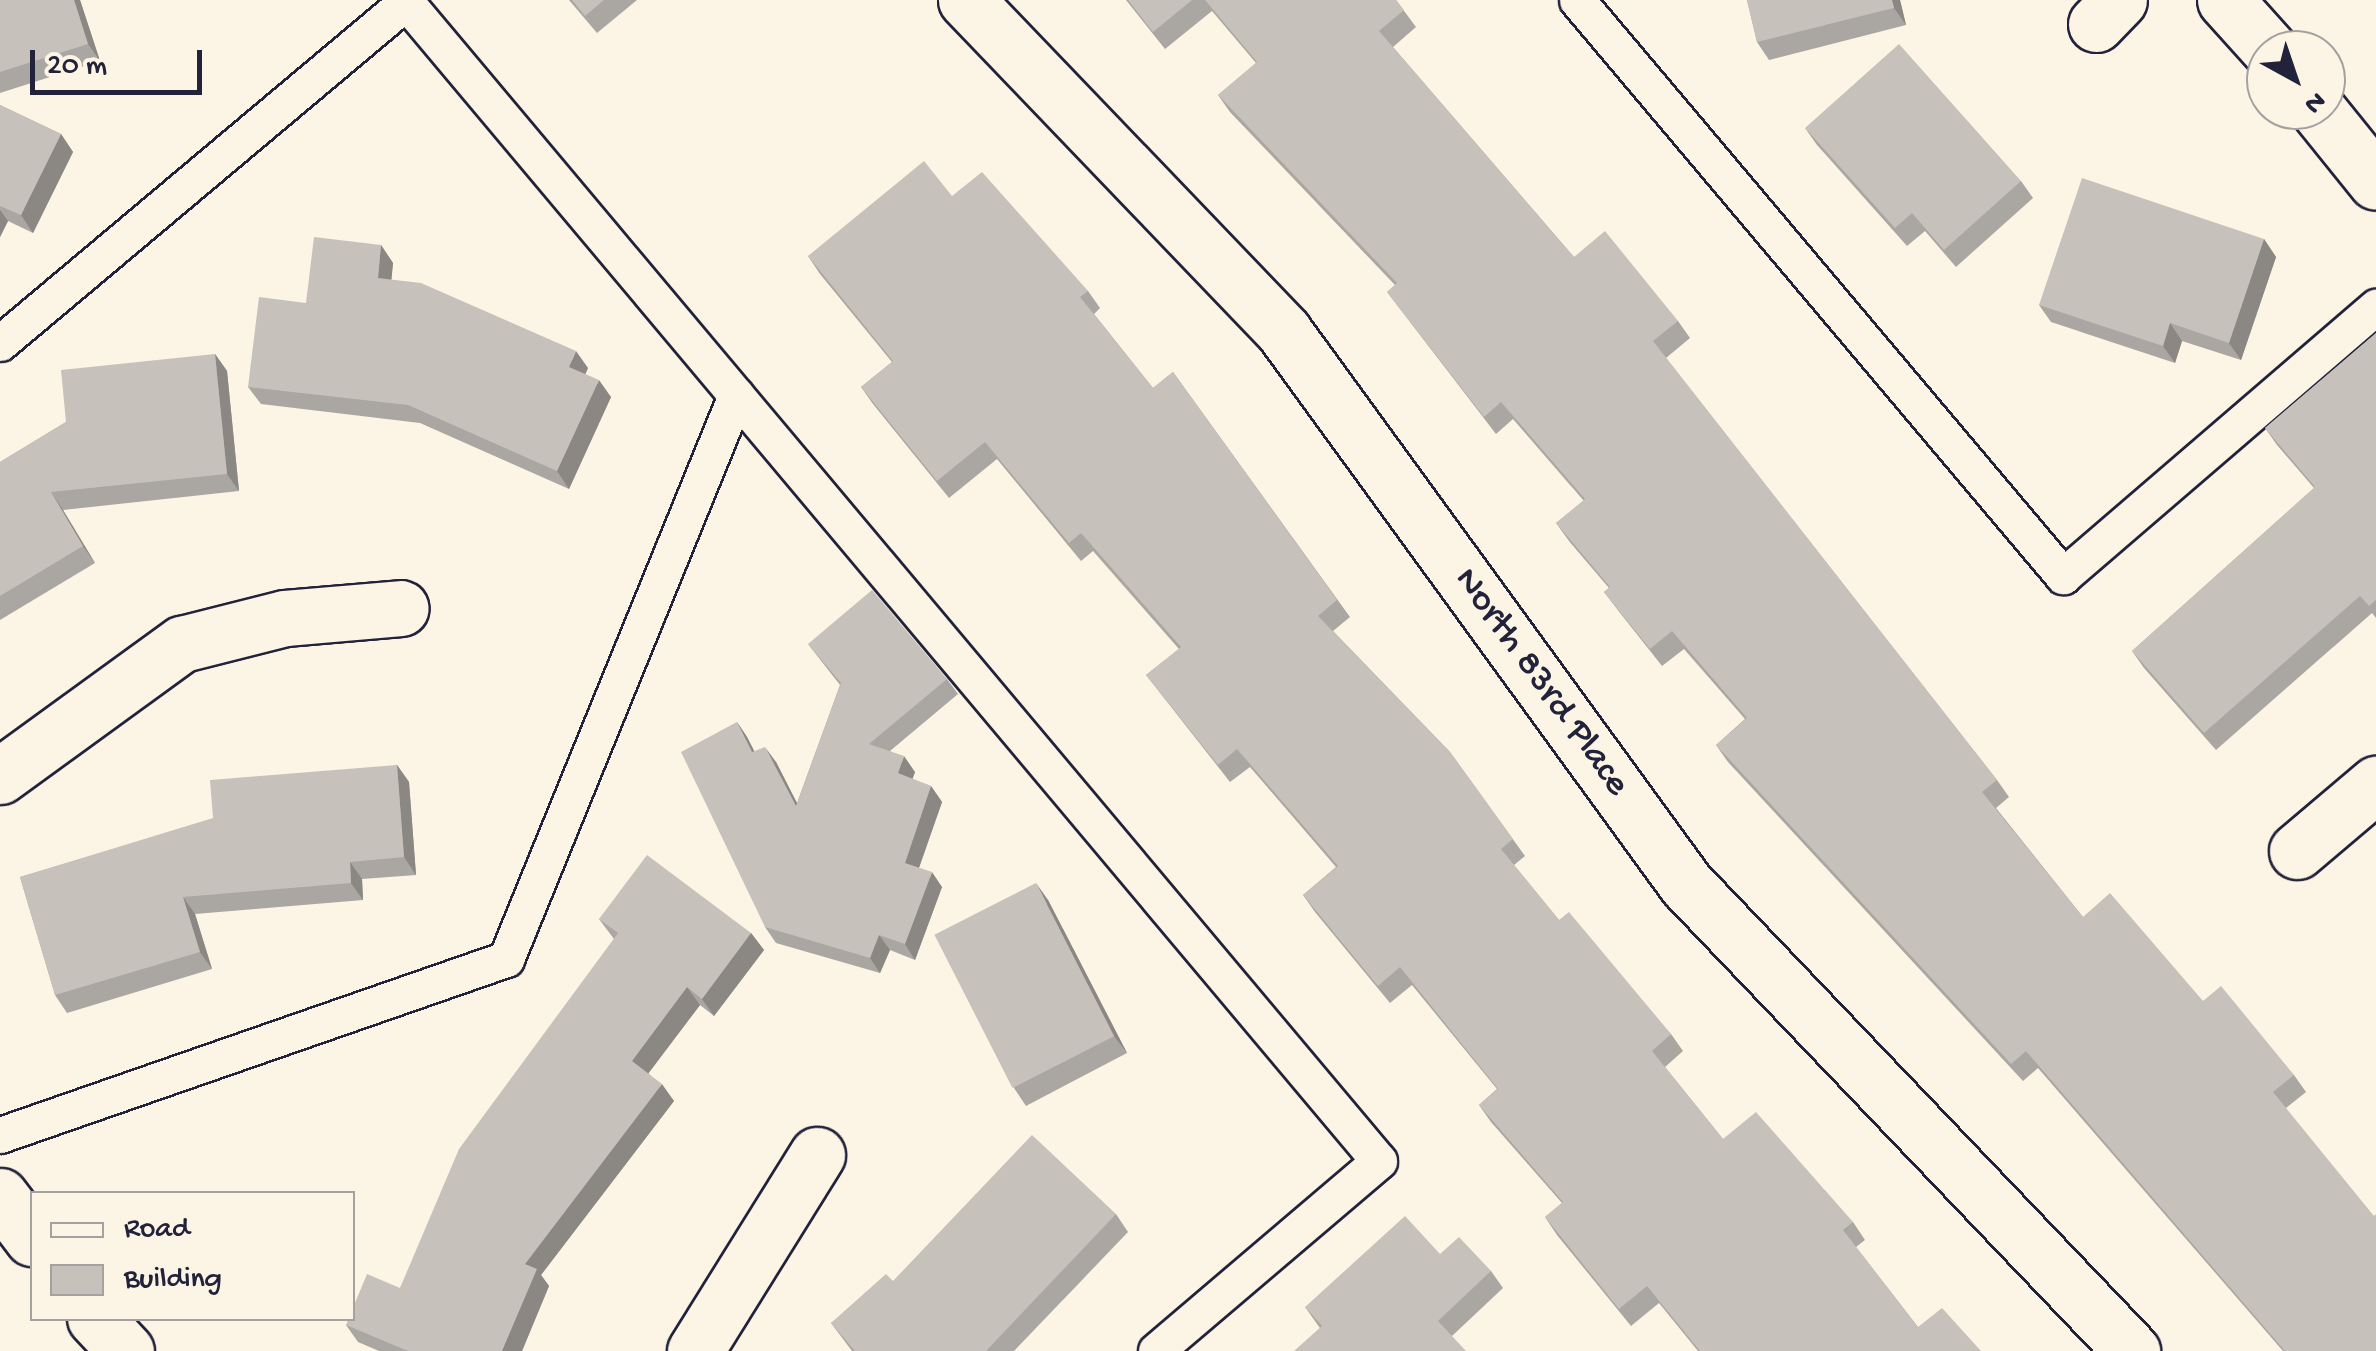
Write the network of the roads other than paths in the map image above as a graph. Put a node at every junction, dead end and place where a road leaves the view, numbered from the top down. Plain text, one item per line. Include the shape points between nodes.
1 (966, 0) edge
2 (1578, 0) edge
3 (2226, 0) edge
4 (2252, 30) edge
5 (2334, 130) edge
6 (2376, 182) edge
7 (2376, 308) edge
8 (0, 343) edge
9 (736, 395) junction
10 (401, 608) dead end
11 (0, 776) edge
12 (2376, 784) edge
13 (2296, 851) dead end
14 (0, 1135) edge
15 (817, 1155) dead end
16 (0, 1196) edge
17 (30, 1235) edge
18 (98, 1321) edge
19 (126, 1351) edge
20 (695, 1351) edge
21 (1156, 1351) edge
22 (2132, 1351) edge

1 - 22 street, North 83rd Place via 1284,332 1686,884
2 - 7 lane via 2062,576
3 - 4 street
5 - 6 street
8 - 9 lane via 406,2
9 - 14 lane via 506,959
9 - 21 lane via 1379,1161
10 - 11 street via 285,618 182,644
12 - 13 street
15 - 20 street
16 - 17 street
18 - 19 street

